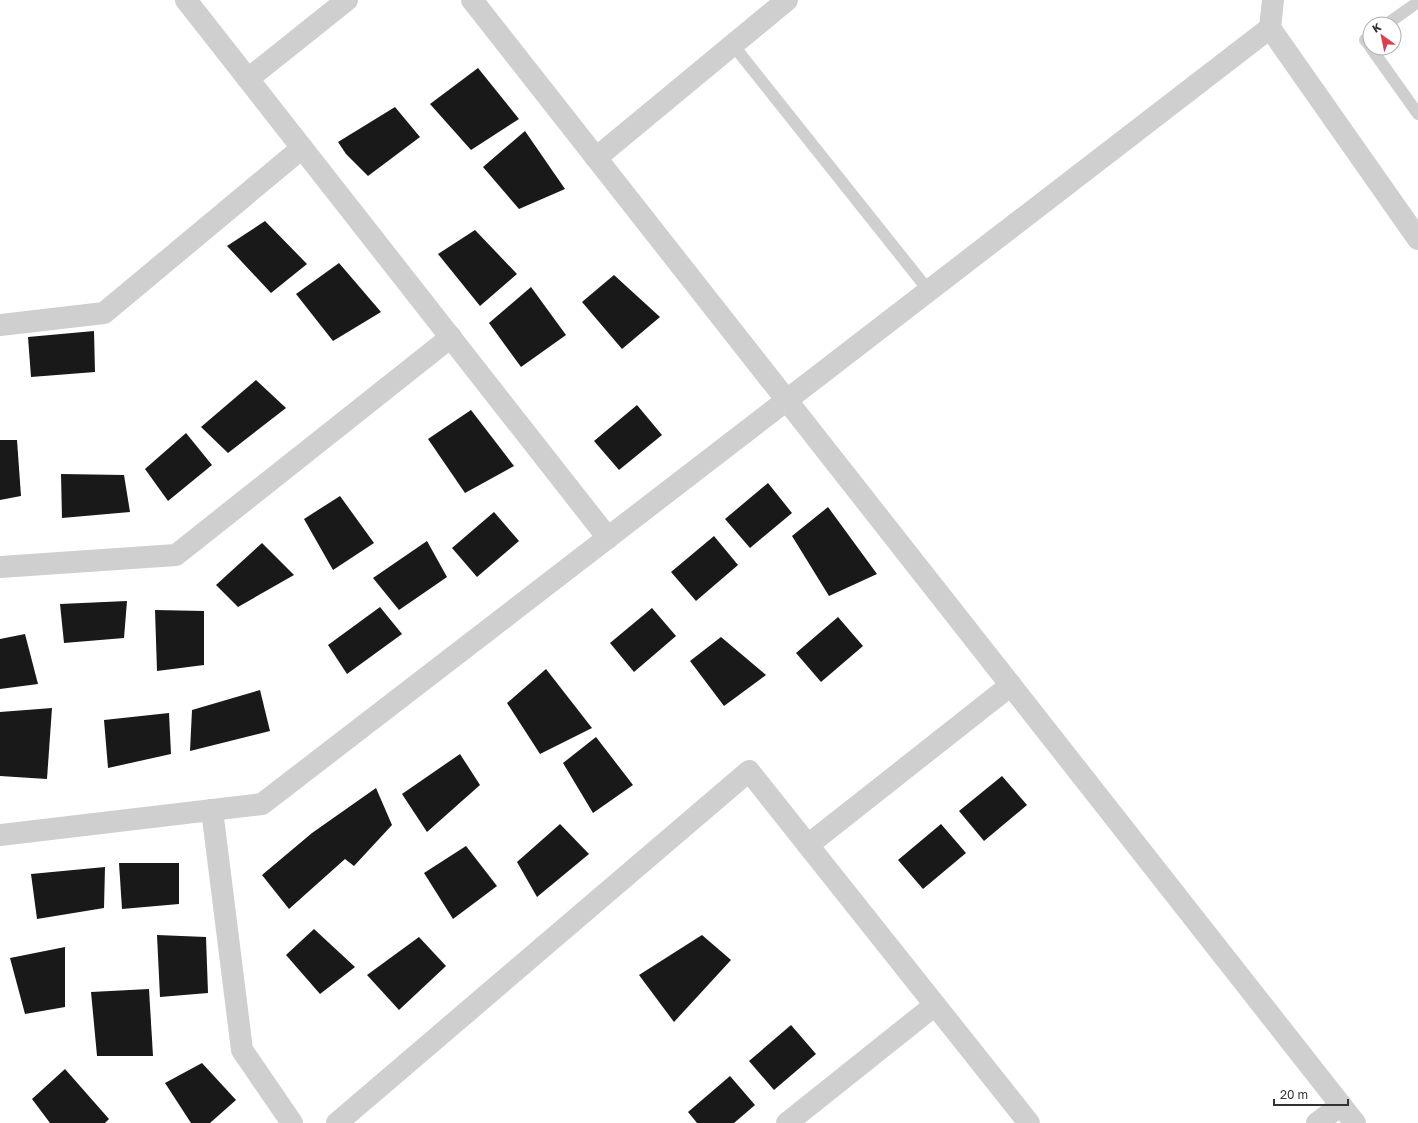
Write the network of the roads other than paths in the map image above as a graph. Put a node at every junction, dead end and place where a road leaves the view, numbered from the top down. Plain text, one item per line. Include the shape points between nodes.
1 (186, 0) edge
2 (347, 0) edge
3 (472, 0) edge
4 (787, 0) edge
5 (1273, 0) edge
6 (1418, 2) edge
7 (1398, 16) edge
8 (1270, 28) junction
9 (733, 45) junction
10 (1377, 56) edge
11 (248, 79) junction
12 (1418, 114) edge
13 (302, 148) junction
14 (596, 158) junction
15 (1418, 239) edge
16 (928, 292) junction
17 (0, 325) edge
18 (451, 337) junction
19 (788, 400) junction
20 (608, 538) junction
21 (0, 567) edge
22 (1011, 685) junction
23 (212, 810) junction
24 (0, 834) edge
25 (808, 845) junction
26 (935, 1005) junction
27 (1341, 1105) junction
28 (292, 1123) edge
29 (337, 1123) edge
30 (787, 1123) edge
31 (1029, 1123) edge
32 (1317, 1123) edge
33 (1355, 1123) edge

1 - 11 street
2 - 11 street
3 - 14 street
4 - 9 street
5 - 8 street
6 - 7 lane
8 - 15 street
8 - 16 street
9 - 14 street
9 - 16 lane
10 - 12 lane
11 - 13 street
13 - 17 street via 104,313
13 - 18 street
14 - 19 street
16 - 19 street
18 - 20 street
18 - 21 street via 176,555
19 - 20 street
19 - 22 street
20 - 23 street via 262,804
22 - 25 street
22 - 27 street
23 - 24 street
23 - 28 street via 242,1050
25 - 26 street
25 - 29 street via 749,771
26 - 30 street
26 - 31 street
27 - 32 street
27 - 33 street

